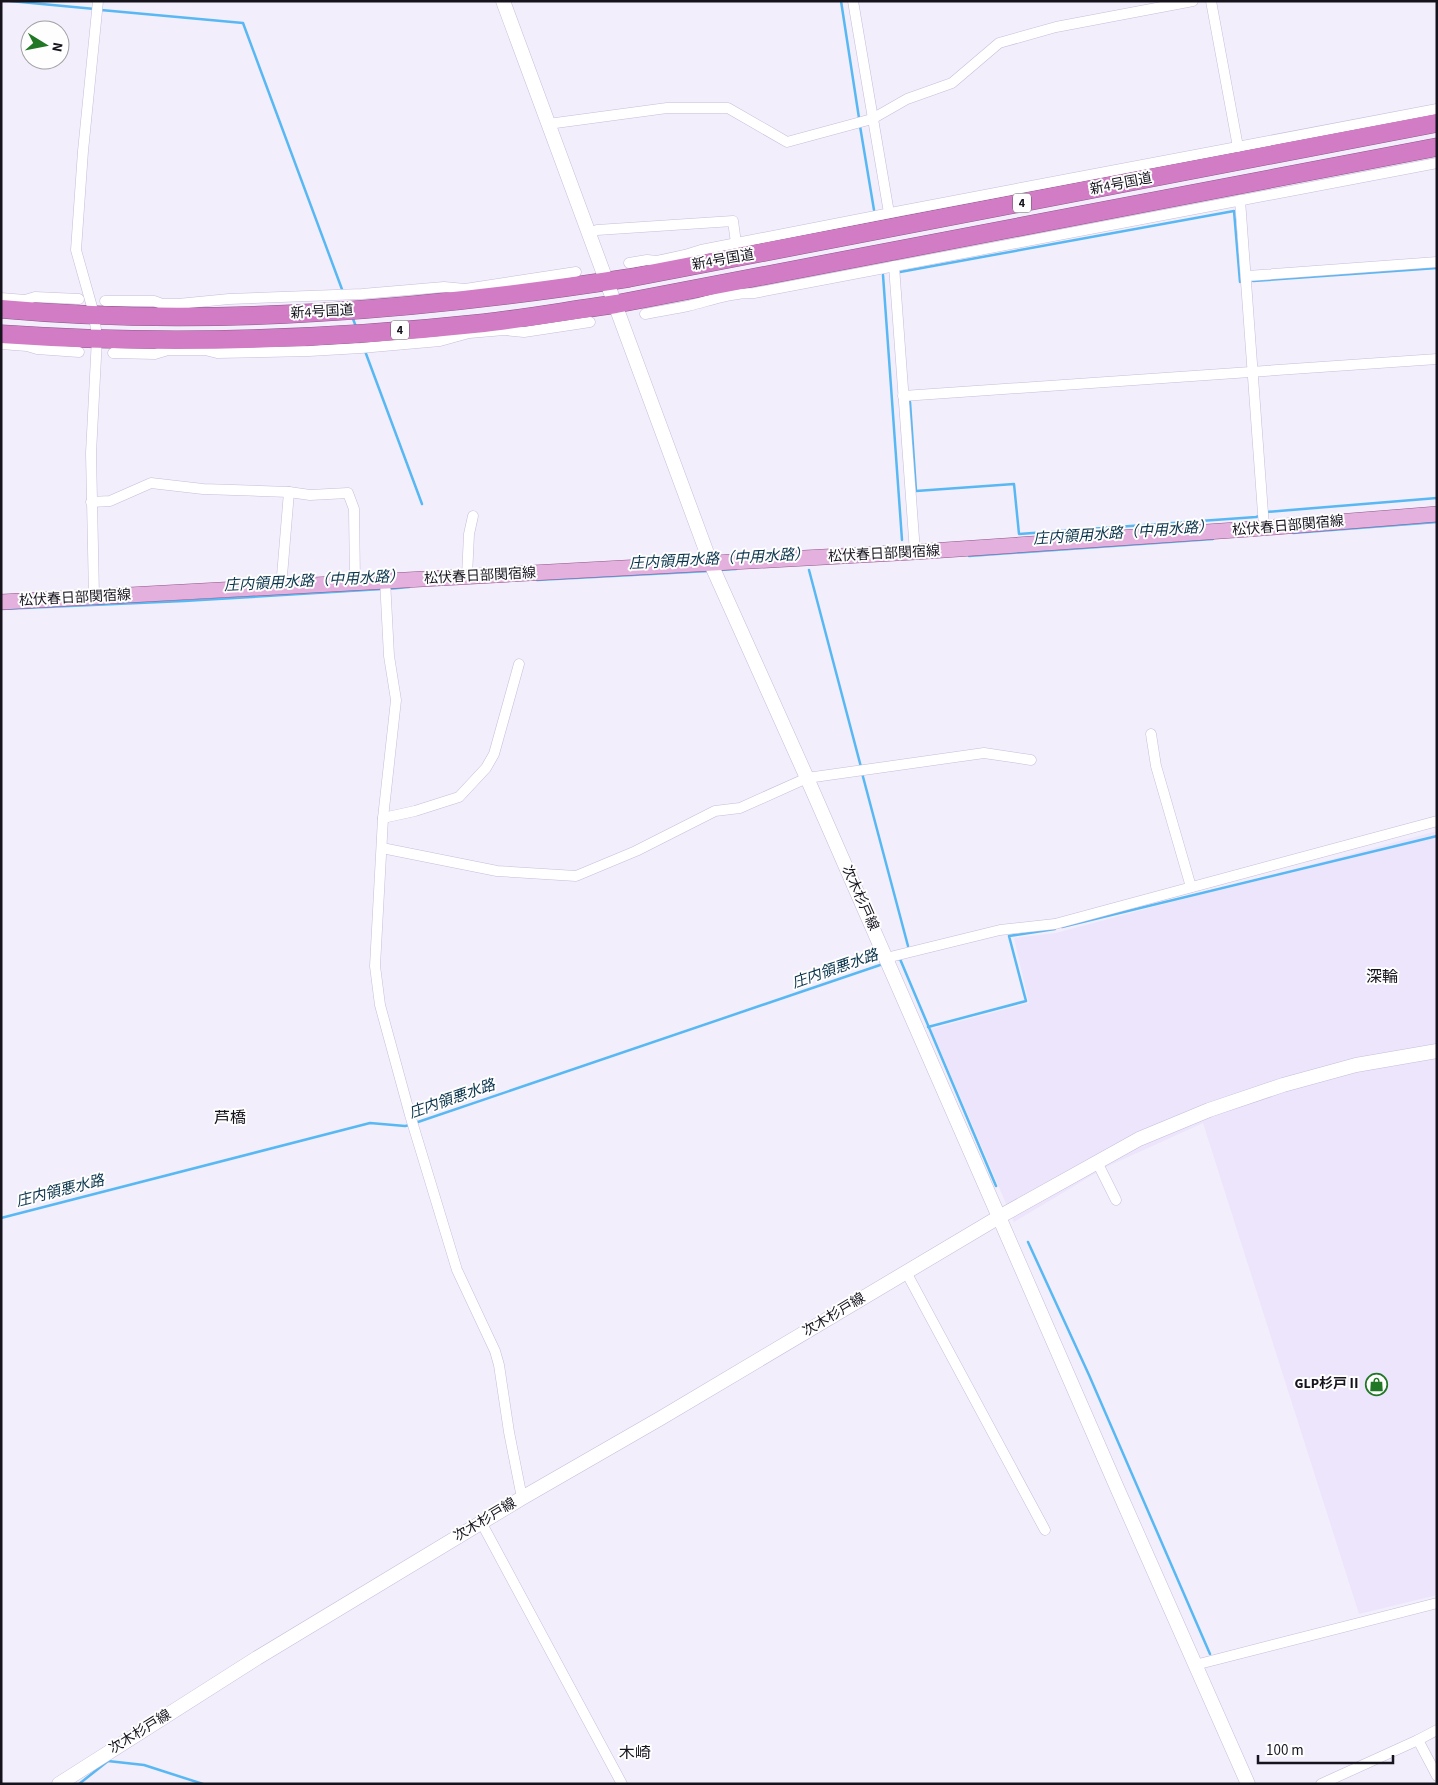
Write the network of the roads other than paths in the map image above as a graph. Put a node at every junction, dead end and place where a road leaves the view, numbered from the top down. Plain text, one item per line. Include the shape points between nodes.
1 (98, 1) edge
2 (503, 1) edge
3 (853, 1) edge
4 (1192, 1) edge
5 (1211, 1) edge
6 (1437, 109) edge
7 (872, 119) junction
8 (1437, 123) edge
9 (548, 124) junction
10 (1238, 147) junction
11 (1437, 147) edge
12 (1224, 157) junction
13 (1437, 163) edge
14 (1240, 200) junction
15 (889, 212) junction
16 (589, 234) junction
17 (736, 243) junction
18 (1437, 262) edge
19 (629, 263) dead end
20 (673, 263) junction
21 (894, 266) junction
22 (576, 272) dead end
23 (1247, 276) junction
24 (607, 281) junction
25 (720, 291) junction
26 (478, 293) junction
27 (79, 299) dead end
28 (7, 304) edge
29 (616, 304) junction
30 (99, 308) junction
31 (645, 314) dead end
32 (590, 322) dead end
33 (485, 327) junction
34 (97, 338) junction
35 (7, 339) edge
36 (184, 345) junction
37 (80, 352) dead end
38 (114, 353) dead end
39 (1437, 358) edge
40 (1254, 372) junction
41 (903, 396) junction
42 (289, 492) junction
43 (91, 502) junction
44 (1437, 514) edge
45 (472, 516) dead end
46 (1264, 527) junction
47 (915, 552) junction
48 (711, 564) junction
49 (468, 576) junction
50 (385, 580) junction
51 (355, 582) junction
52 (281, 588) junction
53 (94, 596) junction
54 (1, 602) edge
55 (519, 664) dead end
56 (1151, 734) dead end
57 (1032, 760) dead end
58 (807, 778) junction
59 (383, 818) junction
60 (1437, 821) edge
61 (382, 848) junction
62 (1191, 887) junction
63 (886, 958) junction
64 (1437, 1051) edge
65 (1097, 1162) junction
66 (1116, 1200) dead end
67 (999, 1217) junction
68 (906, 1272) junction
69 (522, 1498) junction
70 (481, 1522) junction
71 (1045, 1530) dead end
72 (1437, 1603) edge
73 (1195, 1665) junction
74 (1437, 1730) edge
75 (1418, 1740) junction
76 (1437, 1776) edge
77 (59, 1784) edge
78 (622, 1784) edge
79 (1248, 1784) edge
80 (1322, 1784) edge

1 - 30 street via 76,250
2 - 9 main road, 次木杉戸線
3 - 7 street
4 - 7 street via 1056,28 999,44 952,83 907,99
5 - 10 street
6 - 10 street
7 - 9 street via 787,142 728,108 667,108
7 - 15 street
8 - 12 highway, 新4号国道 / 4
9 - 16 main road, 次木杉戸線
10 - 12 street
11 - 25 highway, 新4号国道 / 4
12 - 15 street
12 - 20 highway, 新4号国道 / 4
13 - 14 street
14 - 21 street
14 - 23 street
15 - 17 street
16 - 17 street via 597,230 733,221
16 - 24 main road, 次木杉戸線
17 - 20 street via 701,250
18 - 23 street
19 - 20 street via 647,260
20 - 24 highway, 新4号国道 / 4
21 - 25 street via 754,293
21 - 41 street
22 - 26 street
23 - 40 street
24 - 26 highway, 新4号国道 / 4
24 - 29 main road, 次木杉戸線
25 - 29 highway, 新4号国道 / 4
25 - 31 street via 688,306
26 - 30 highway, 新4号国道 / 4 via 307,313
27 - 28 street via 35,297
28 - 30 highway, 新4号国道 / 4
29 - 33 highway, 新4号国道 / 4
29 - 48 main road, 次木杉戸線
30 - 34 street
32 - 33 street via 524,332
33 - 36 highway, 新4号国道 / 4
34 - 35 highway, 新4号国道 / 4
34 - 36 highway, 新4号国道 / 4
34 - 43 street
35 - 37 street via 37,349
36 - 38 street via 155,354
39 - 40 street
40 - 41 street
40 - 46 street
41 - 47 street
42 - 43 street via 203,489 151,483 110,501
42 - 51 street via 310,495 348,493 354,509
42 - 52 street
43 - 53 street
44 - 46 main road, 松伏春日部関宿線
45 - 49 street
46 - 47 main road, 松伏春日部関宿線
47 - 48 main road, 松伏春日部関宿線
48 - 49 main road, 松伏春日部関宿線
48 - 58 main road, 次木杉戸線
49 - 50 main road, 松伏春日部関宿線
50 - 51 main road, 松伏春日部関宿線
50 - 59 street via 389,656 396,700
51 - 52 main road, 松伏春日部関宿線
52 - 53 main road, 松伏春日部関宿線
53 - 54 main road, 松伏春日部関宿線
55 - 59 street via 494,754 486,768 459,797
56 - 62 street via 1156,766
57 - 58 street via 984,753
58 - 61 street via 740,808 715,811 636,851 576,876 497,871
58 - 63 main road, 次木杉戸線
59 - 61 street
60 - 62 street
61 - 69 street via 376,966 380,1005 457,1270 495,1351
62 - 63 street via 1055,924 1000,930
63 - 67 main road, 次木杉戸線
64 - 65 main road via 1356,1065 1283,1085 1209,1110 1139,1139
65 - 66 street
65 - 67 main road
67 - 68 main road, 次木杉戸線
67 - 73 main road
68 - 69 main road, 次木杉戸線
68 - 71 street
69 - 70 main road, 次木杉戸線
70 - 77 main road, 次木杉戸線 via 257,1658
70 - 78 street
72 - 73 street
73 - 79 main road
74 - 75 street
75 - 76 street
75 - 80 street

